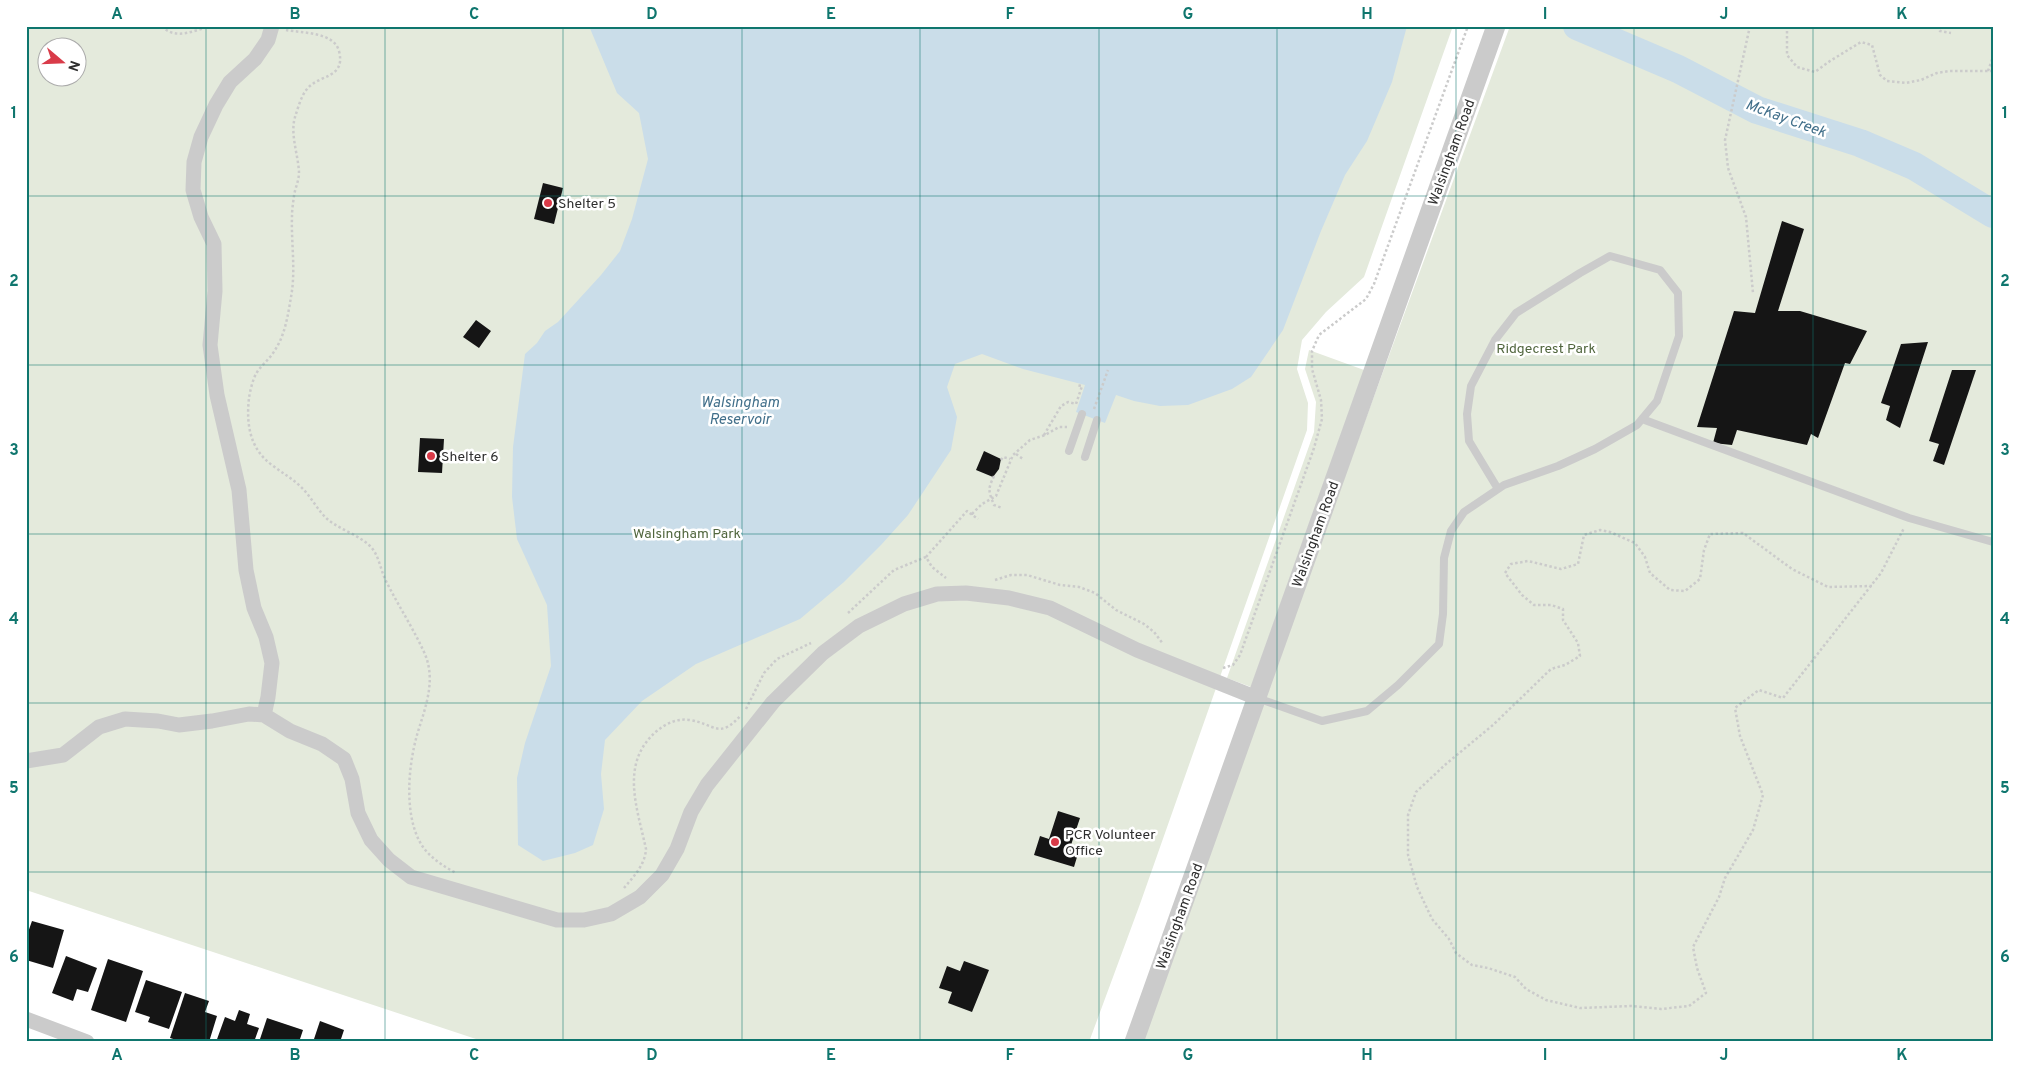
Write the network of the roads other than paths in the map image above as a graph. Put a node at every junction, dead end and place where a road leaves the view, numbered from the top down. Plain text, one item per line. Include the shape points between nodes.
1 (1496, 26) edge
2 (276, 27) edge
3 (1082, 414) dead end
4 (1642, 419) junction
5 (1097, 420) dead end
6 (1069, 451) dead end
7 (1085, 456) dead end
8 (1498, 489) junction
9 (1993, 542) edge
10 (1257, 698) junction
11 (264, 714) junction
12 (26, 761) edge
13 (26, 1019) edge
14 (87, 1042) edge
15 (1134, 1042) edge

1 - 10 street, Walsingham Road
2 - 11 street via 255,59 230,82 216,105 194,162 193,190 214,244 215,291 210,346 217,395 239,490 246,570 254,608 272,663
3 - 6 lane
4 - 8 lane via 1595,449
4 - 8 lane via 1657,400 1679,336 1678,293 1660,270 1610,256 1516,312 1495,340 1470,386 1469,441
4 - 9 lane via 1909,518
5 - 7 lane
8 - 10 lane via 1464,512 1451,531 1444,558 1443,614 1438,644 1398,685 1367,711 1322,722
10 - 11 street via 1176,667 1042,606 966,593 937,594 904,604 859,626 823,653 773,702 707,785 662,875 640,897 611,914 584,920 557,920 411,877 371,840 358,813 352,779 344,759
10 - 15 street, Walsingham Road
11 - 12 street via 179,725 125,719 100,727 63,755
13 - 14 street

